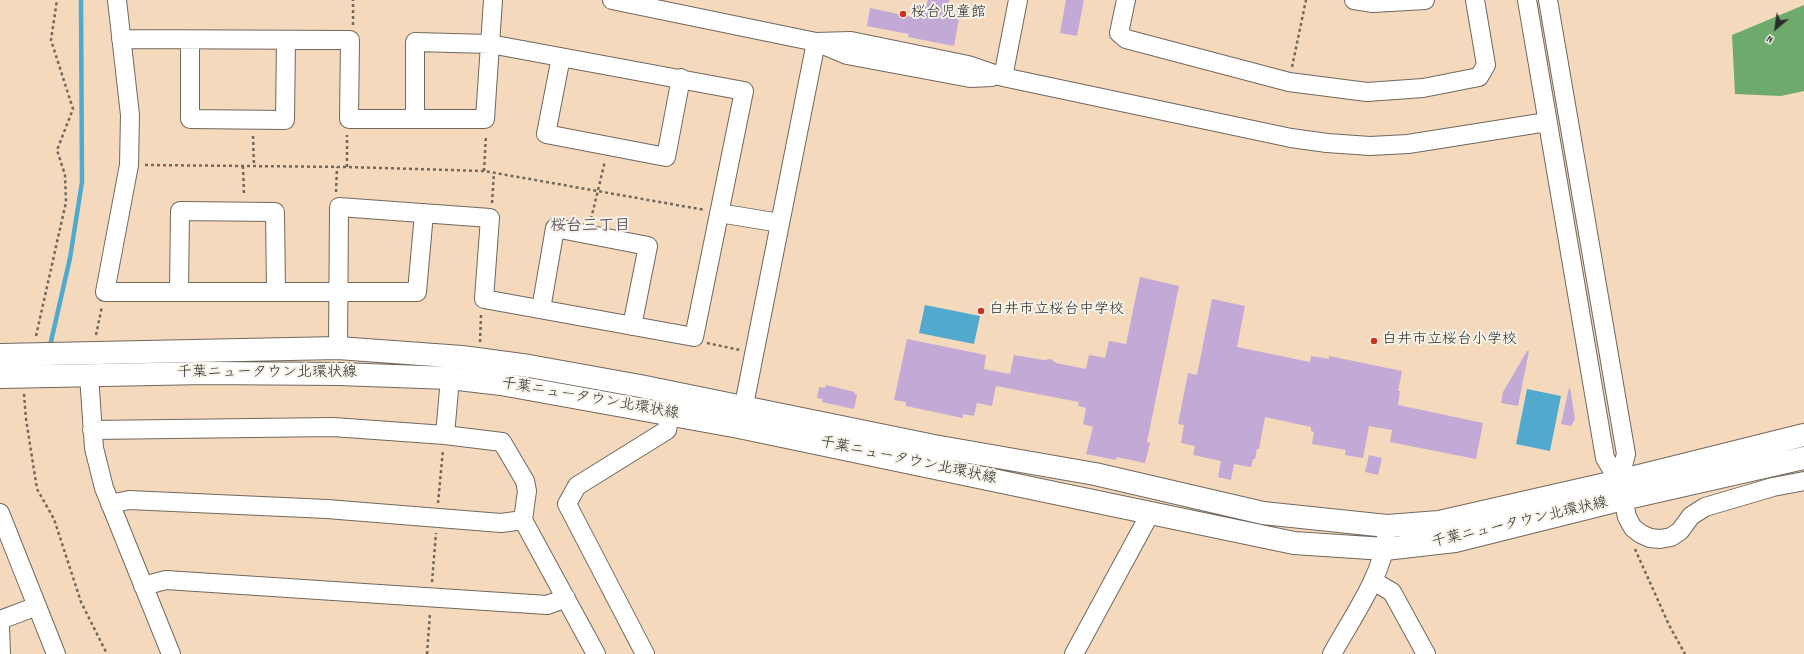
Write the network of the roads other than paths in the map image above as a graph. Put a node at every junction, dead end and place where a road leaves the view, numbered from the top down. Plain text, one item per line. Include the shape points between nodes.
1 (116, 0) edge
2 (493, 0) edge
3 (612, 0) edge
4 (1018, 0) edge
5 (1126, 0) edge
6 (1354, 0) edge
7 (1425, 0) edge
8 (1475, 0) edge
9 (1527, 0) edge
10 (1548, 0) edge
11 (121, 40) junction
12 (190, 40) junction
13 (286, 40) junction
14 (816, 42) junction
15 (490, 44) junction
16 (561, 57) junction
17 (1003, 77) junction
18 (681, 78) junction
19 (415, 119) junction
20 (1547, 122) junction
21 (424, 213) junction
22 (719, 213) junction
23 (780, 224) junction
24 (179, 291) junction
25 (276, 292) junction
26 (339, 292) junction
27 (541, 309) junction
28 (632, 326) junction
29 (338, 348) junction
30 (0, 355) edge
31 (89, 375) junction
32 (0, 377) edge
33 (450, 378) junction
34 (670, 415) junction
35 (741, 417) junction
36 (92, 430) junction
37 (445, 435) junction
38 (1804, 435) edge
39 (1804, 458) edge
40 (1804, 481) edge
41 (1621, 490) junction
42 (110, 504) junction
43 (1151, 512) junction
44 (0, 513) edge
45 (523, 520) junction
46 (1387, 526) junction
47 (4, 534) edge
48 (1385, 549) junction
49 (1373, 581) junction
50 (143, 586) junction
51 (566, 598) junction
52 (37, 606) junction
53 (0, 620) edge
54 (0, 626) edge
55 (0, 654) edge
56 (56, 654) edge
57 (171, 654) edge
58 (596, 654) edge
59 (645, 654) edge
60 (1074, 654) edge
61 (1332, 654) edge
62 (1426, 654) edge

1 - 11 street
2 - 15 street
3 - 14 street
4 - 17 street
5 - 8 street via 1119,33 1126,40 1289,82 1367,92 1422,88 1479,77 1486,65
6 - 7 street via 1373,3
9 - 20 street
10 - 41 street via 1626,454
11 - 12 street
11 - 24 street via 130,115 129,165 105,292
12 - 13 street
12 - 13 street via 190,119 252,120 285,120
13 - 19 street via 350,40 349,119
14 - 17 street via 848,55 970,78
14 - 23 street
15 - 16 street
15 - 19 street via 485,119
15 - 19 street via 415,42
16 - 18 street
16 - 18 street via 546,134 666,157
17 - 20 street via 1291,138 1327,143 1370,146 1408,144
18 - 22 street via 744,91
20 - 41 street via 1605,458
21 - 26 street via 417,292
21 - 26 street via 339,207
21 - 27 street via 490,218 484,299
22 - 23 street
22 - 28 street via 694,337
23 - 35 street
24 - 25 street
24 - 25 street via 180,211 245,211 275,212
25 - 26 street
26 - 29 street
27 - 28 street
27 - 28 street via 554,228 648,246
29 - 30 main road, 千葉ニュータウン北環状線
29 - 35 main road, 千葉ニュータウン北環状線 via 462,357 529,366
31 - 32 main road, 千葉ニュータウン北環状線
31 - 33 main road, 千葉ニュータウン北環状線 via 275,373
31 - 36 street
33 - 34 main road, 千葉ニュータウン北環状線 via 501,384
33 - 37 street
34 - 35 main road, 千葉ニュータウン北環状線
34 - 59 street via 667,430 577,486 567,504
35 - 43 main road, 千葉ニュータウン北環状線
35 - 46 main road, 千葉ニュータウン北環状線 via 934,446 1095,474 1263,513
36 - 37 street via 333,427
36 - 42 street via 98,465
37 - 45 street via 502,442 525,481 527,491
38 - 41 main road, 千葉ニュータウン北環状線
39 - 41 main road, 千葉ニュータウン北環状線
40 - 41 street via 1705,506 1691,516 1680,531 1671,537 1660,539 1641,534 1633,528 1627,517
41 - 46 main road, 千葉ニュータウン北環状線 via 1439,522
41 - 48 main road, 千葉ニュータウン北環状線 via 1455,541
42 - 45 street via 137,500 327,509 501,523
42 - 50 street
43 - 48 main road, 千葉ニュータウン北環状線 via 1294,543
43 - 60 street
44 - 47 street
45 - 51 street
46 - 48 street
47 - 52 street
48 - 49 street
49 - 61 street
49 - 62 street via 1392,592
50 - 51 street via 166,580 547,605
50 - 57 street
51 - 58 street
52 - 53 street
52 - 56 street
54 - 55 street

